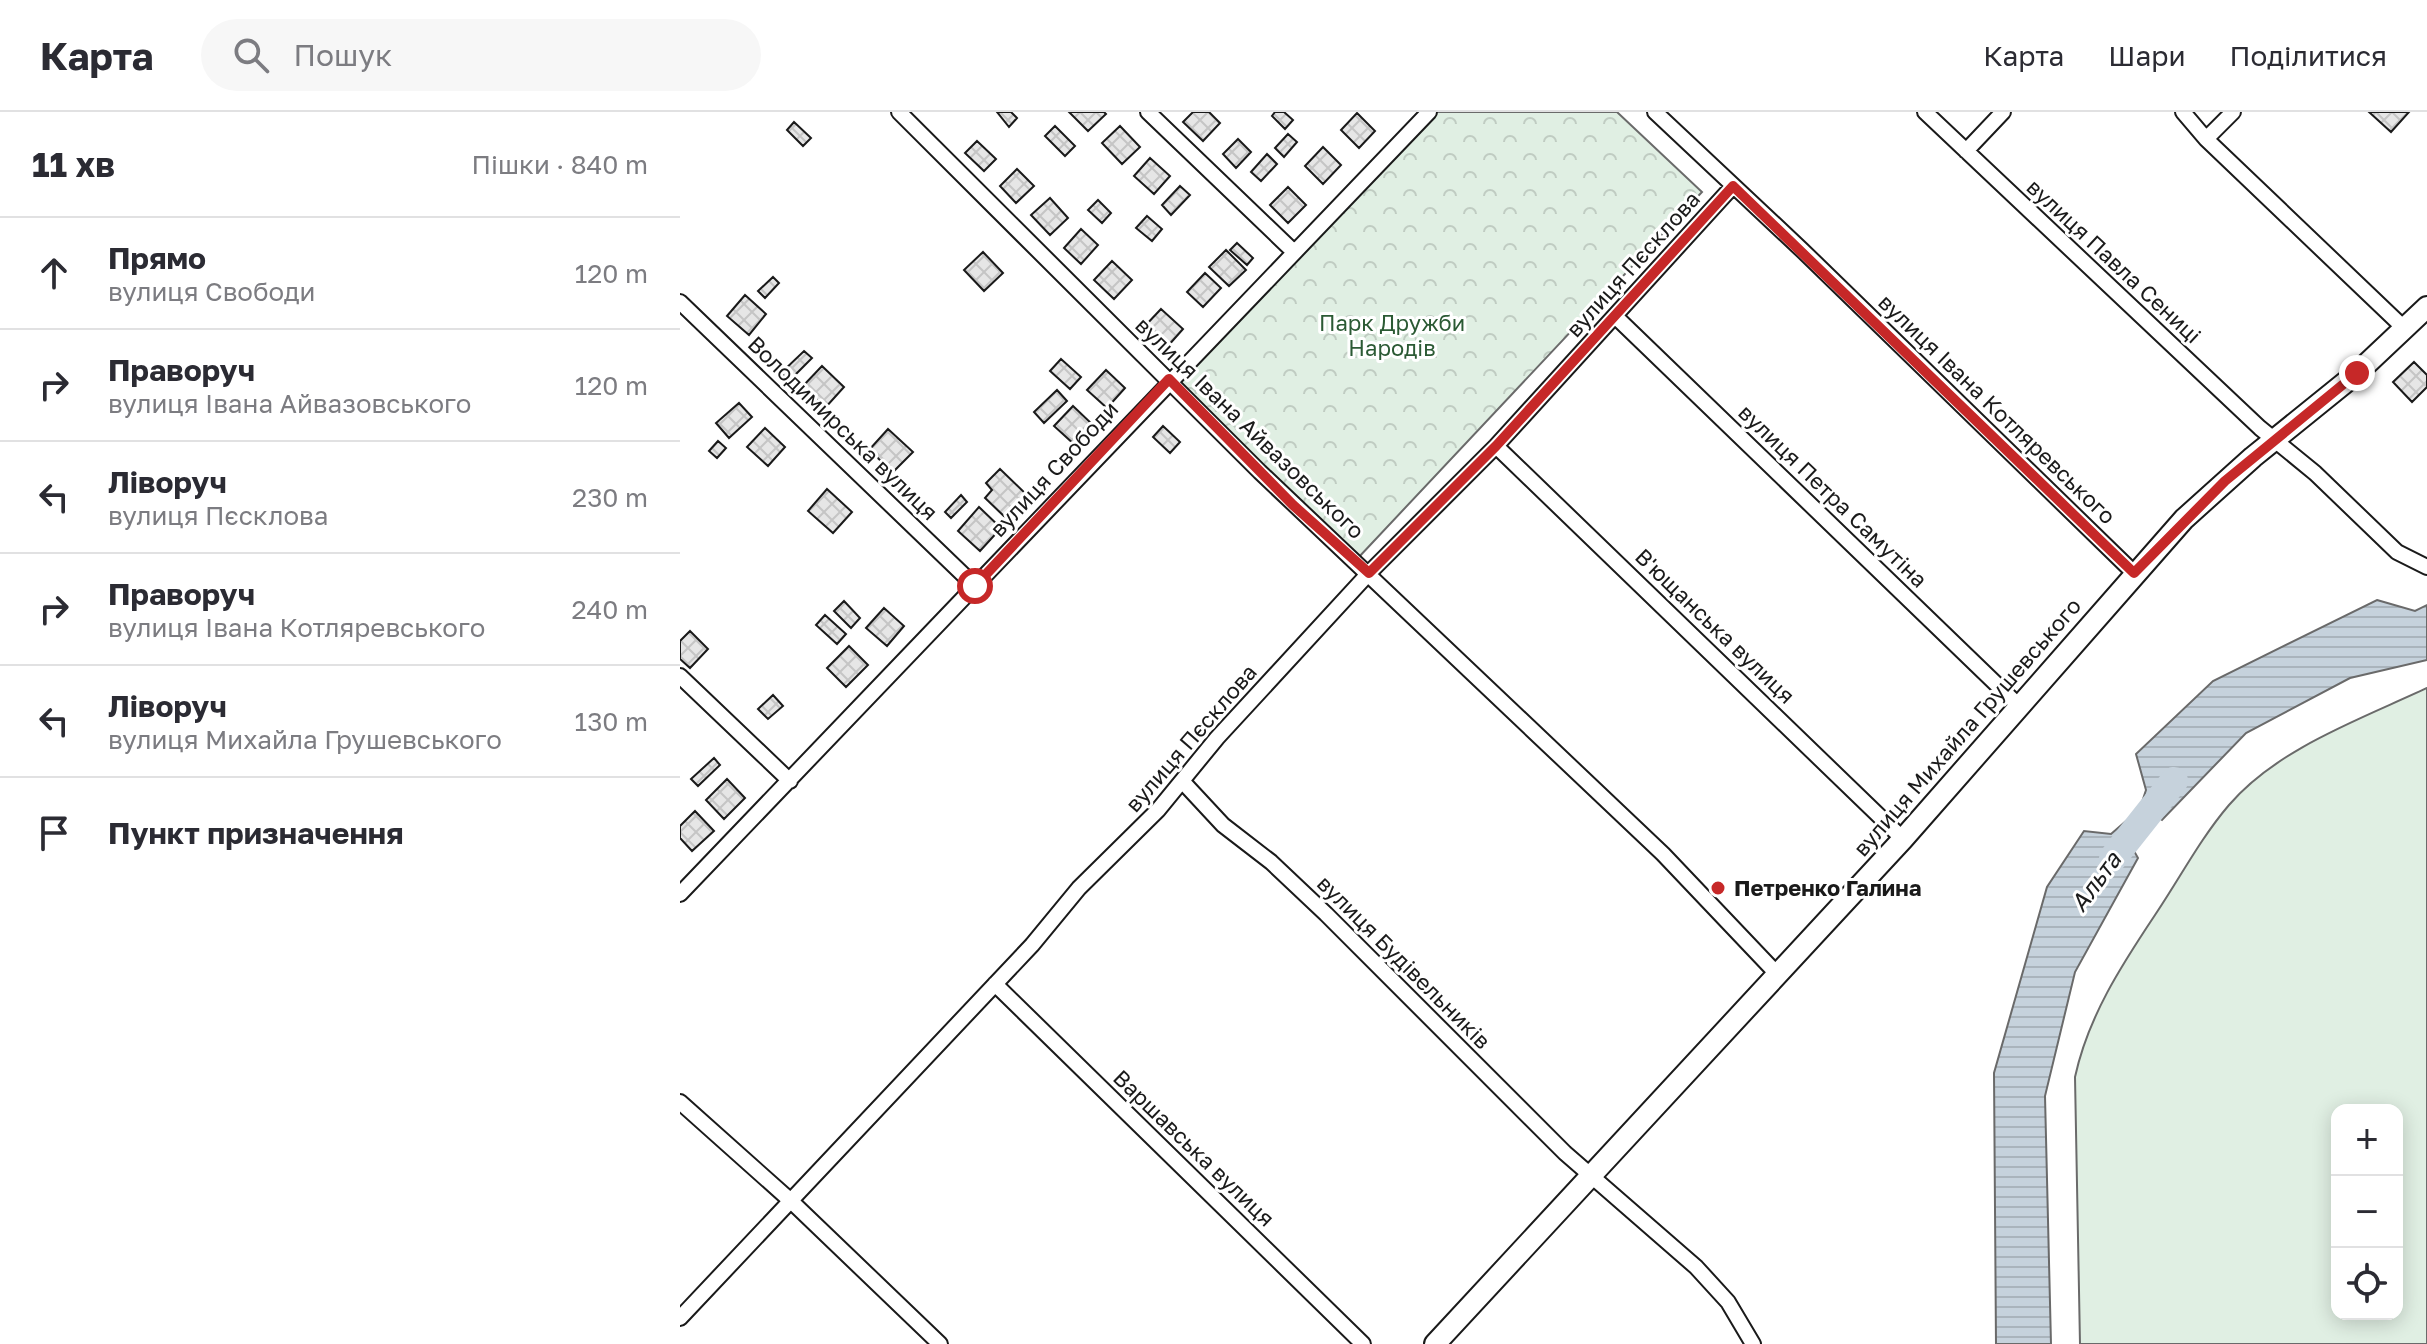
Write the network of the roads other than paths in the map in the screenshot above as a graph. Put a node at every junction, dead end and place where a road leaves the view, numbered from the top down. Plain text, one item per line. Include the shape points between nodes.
1 (899, 112) edge
2 (1148, 112) edge
3 (1429, 112) edge
4 (1655, 112) edge
5 (1925, 112) edge
6 (2003, 112) edge
7 (2183, 112) edge
8 (2233, 112) edge
9 (2206, 139) junction
10 (1966, 151) junction
11 (1733, 186) junction
12 (1294, 252) junction
13 (680, 302) edge
14 (2427, 307) edge
15 (1616, 317) junction
16 (2405, 329) junction
17 (1169, 379) junction
18 (2275, 439) junction
19 (1496, 446) junction
20 (2427, 567) edge
21 (1369, 573) junction
22 (2134, 573) junction
23 (975, 586) junction
24 (680, 676) edge
25 (2020, 707) junction
26 (790, 781) junction
27 (1183, 782) junction
28 (1903, 839) junction
29 (680, 894) edge
30 (1778, 975) junction
31 (995, 984) junction
32 (680, 1102) edge
33 (1591, 1177) junction
34 (792, 1202) junction
35 (680, 1318) edge
36 (940, 1344) edge
37 (1363, 1344) edge
38 (1435, 1344) edge
39 (1753, 1344) edge

1 - 17 street, вулиця Івана Айвазовського
2 - 12 street
3 - 12 street, вулиця Свободи
4 - 11 street, вулиця Івана Котляревського
5 - 10 street, вулиця Павла Сениці
6 - 10 street
7 - 9 street
8 - 9 street
9 - 16 street
10 - 18 street, вулиця Павла Сениці
11 - 15 street, вулиця Пєсклова
11 - 22 street, вулиця Івана Котляревського
12 - 17 street, вулиця Свободи
13 - 23 street, Володимирська вулиця
14 - 16 street, вулиця Михайла Грушевського
15 - 19 street, вулиця Пєсклова
15 - 25 street, вулиця Петра Самутіна
16 - 18 street, вулиця Михайла Грушевського
17 - 21 street, вулиця Івана Айвазовського via 1293,505
17 - 23 street, вулиця Свободи
18 - 20 street, вулиця Павла Сениці via 2397,552
18 - 22 street, вулиця Михайла Грушевського via 2184,519
19 - 21 street, вулиця Пєсклова
19 - 28 street, В'ющанська вулиця
21 - 27 street, вулиця Пєсклова
21 - 30 street, вулиця Івана Айвазовського via 1663,854
22 - 25 street, вулиця Михайла Грушевського
23 - 26 street, вулиця Свободи
24 - 26 street
25 - 28 street, вулиця Михайла Грушевського
26 - 29 street, вулиця Свободи
27 - 31 street, вулиця Пєсклова
27 - 33 street, вулиця Будівельників via 1223,825 1295,884
28 - 30 street, вулиця Михайла Грушевського
30 - 33 street, вулиця Михайла Грушевського
31 - 34 street, вулиця Пєсклова
31 - 37 street, Варшавська вулиця
32 - 34 street
33 - 38 street, вулиця Михайла Грушевського
33 - 39 street, вулиця Будівельників via 1720,1291
34 - 35 street, вулиця Пєсклова
34 - 36 street

